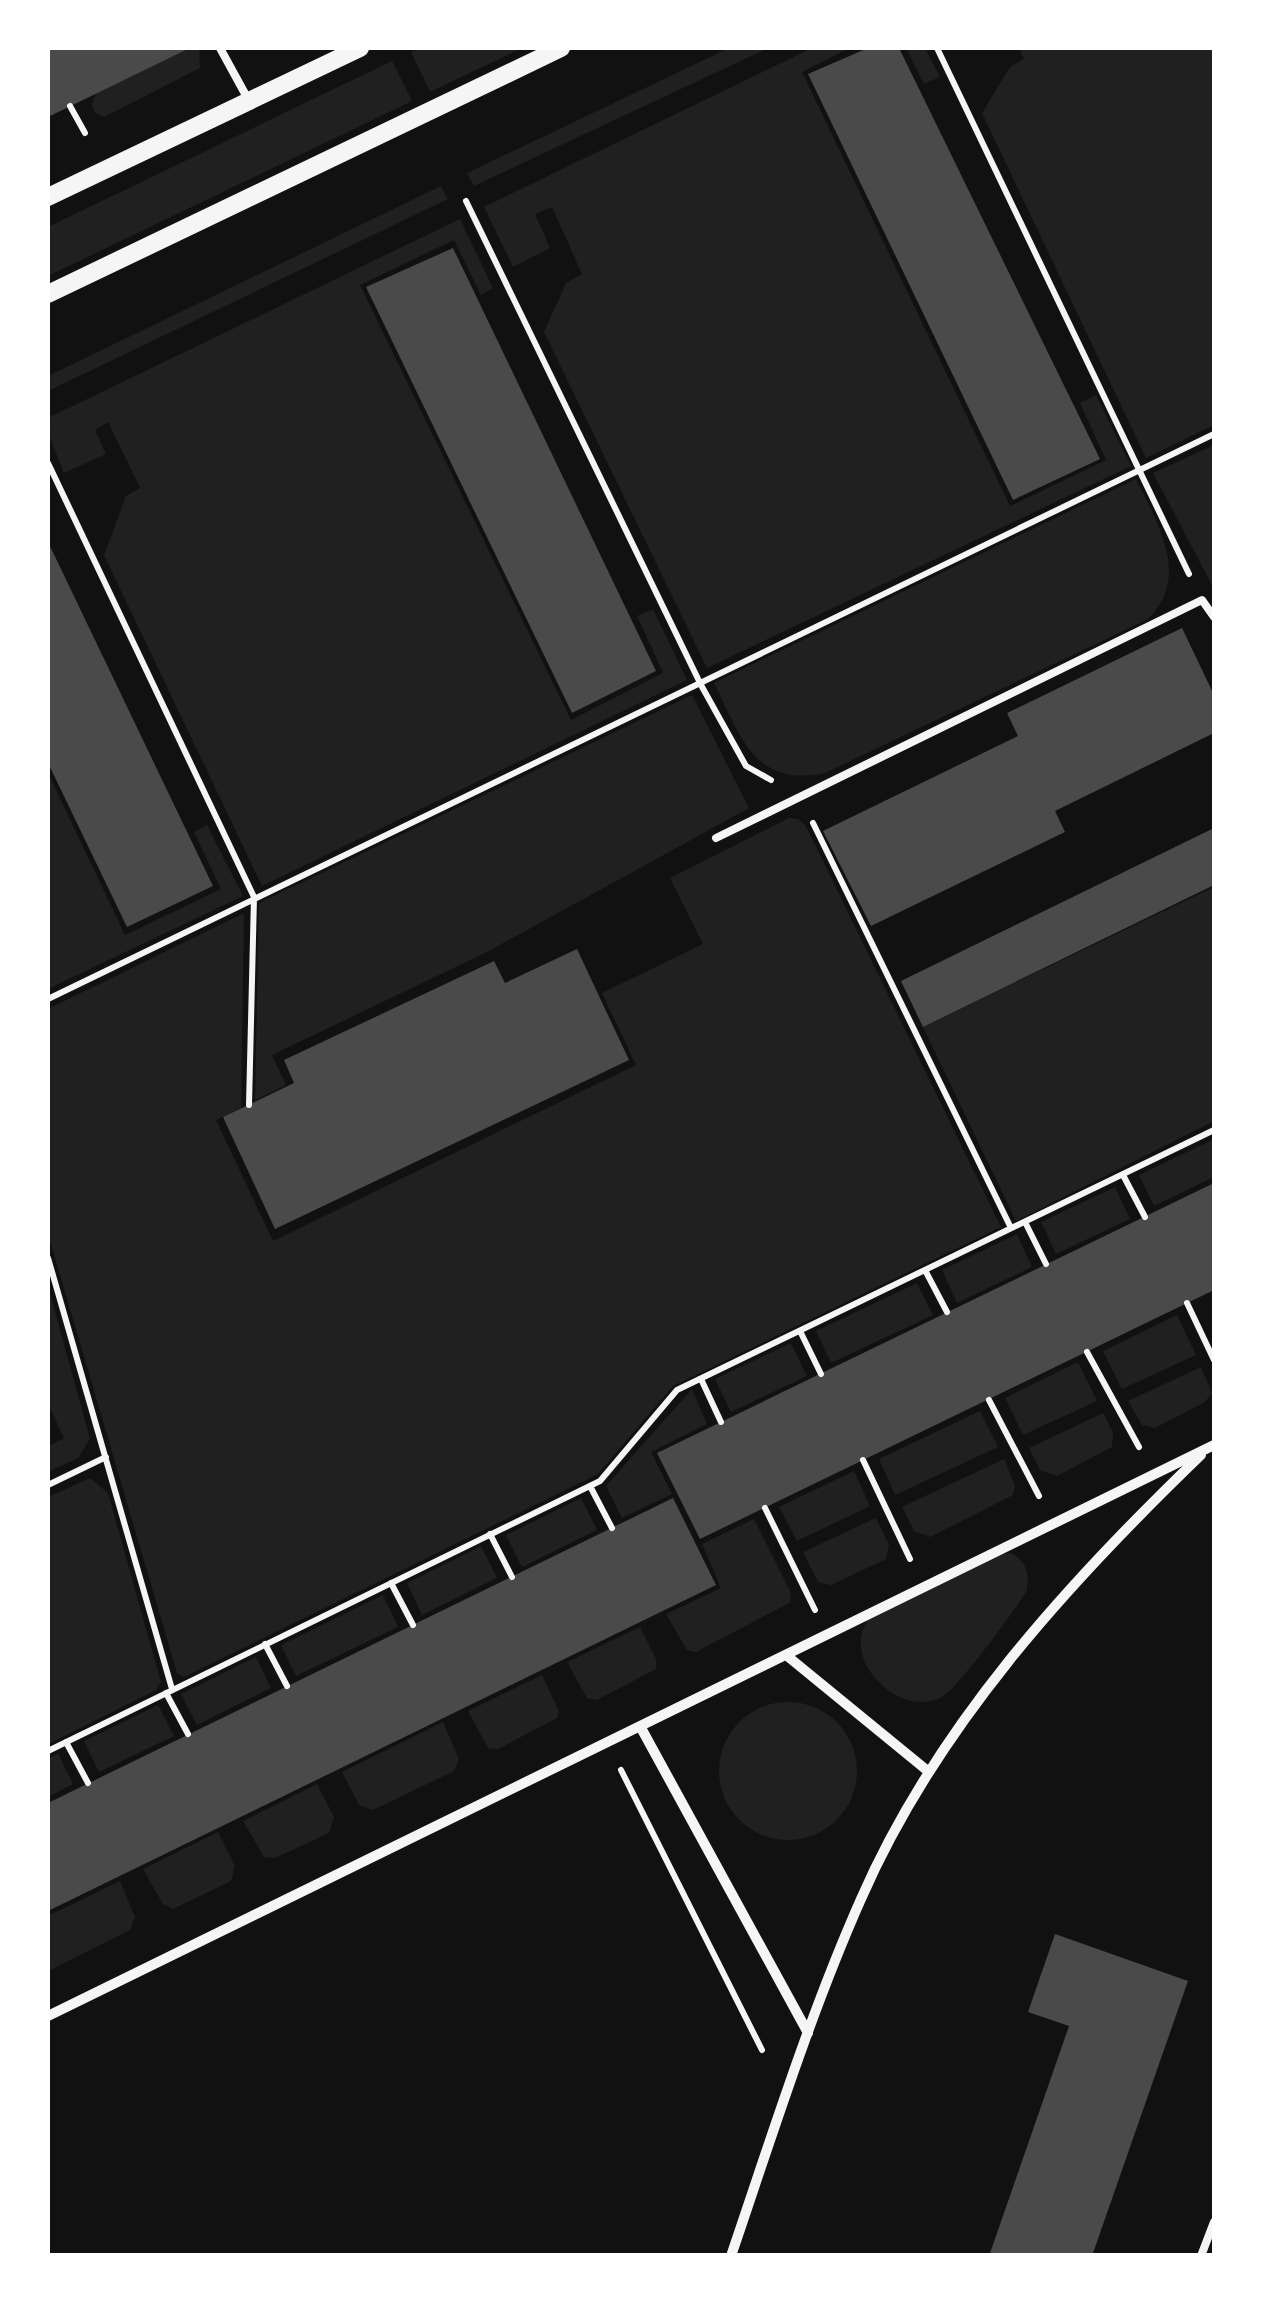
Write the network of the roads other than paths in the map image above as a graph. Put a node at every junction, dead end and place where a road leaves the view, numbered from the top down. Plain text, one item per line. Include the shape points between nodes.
1 (220, 48) edge
2 (360, 48) edge
3 (561, 48) edge
4 (249, 100) junction
5 (48, 197) edge
6 (48, 294) edge
7 (1214, 617) edge
8 (716, 838) dead end
9 (1212, 1446) edge
10 (786, 1655) junction
11 (640, 1726) junction
12 (929, 1772) junction
13 (48, 2016) edge
14 (808, 2033) junction
15 (1214, 2222) edge
16 (731, 2256) edge
17 (1200, 2256) edge

1 - 4 lane
2 - 4 street
3 - 6 street
4 - 5 street
7 - 8 lane via 1202,600
9 - 10 street
9 - 12 street via 1116,1536 1035,1628
10 - 11 street
10 - 12 street
11 - 13 street
11 - 14 street
12 - 14 street via 862,1896
14 - 16 street
15 - 17 lane

